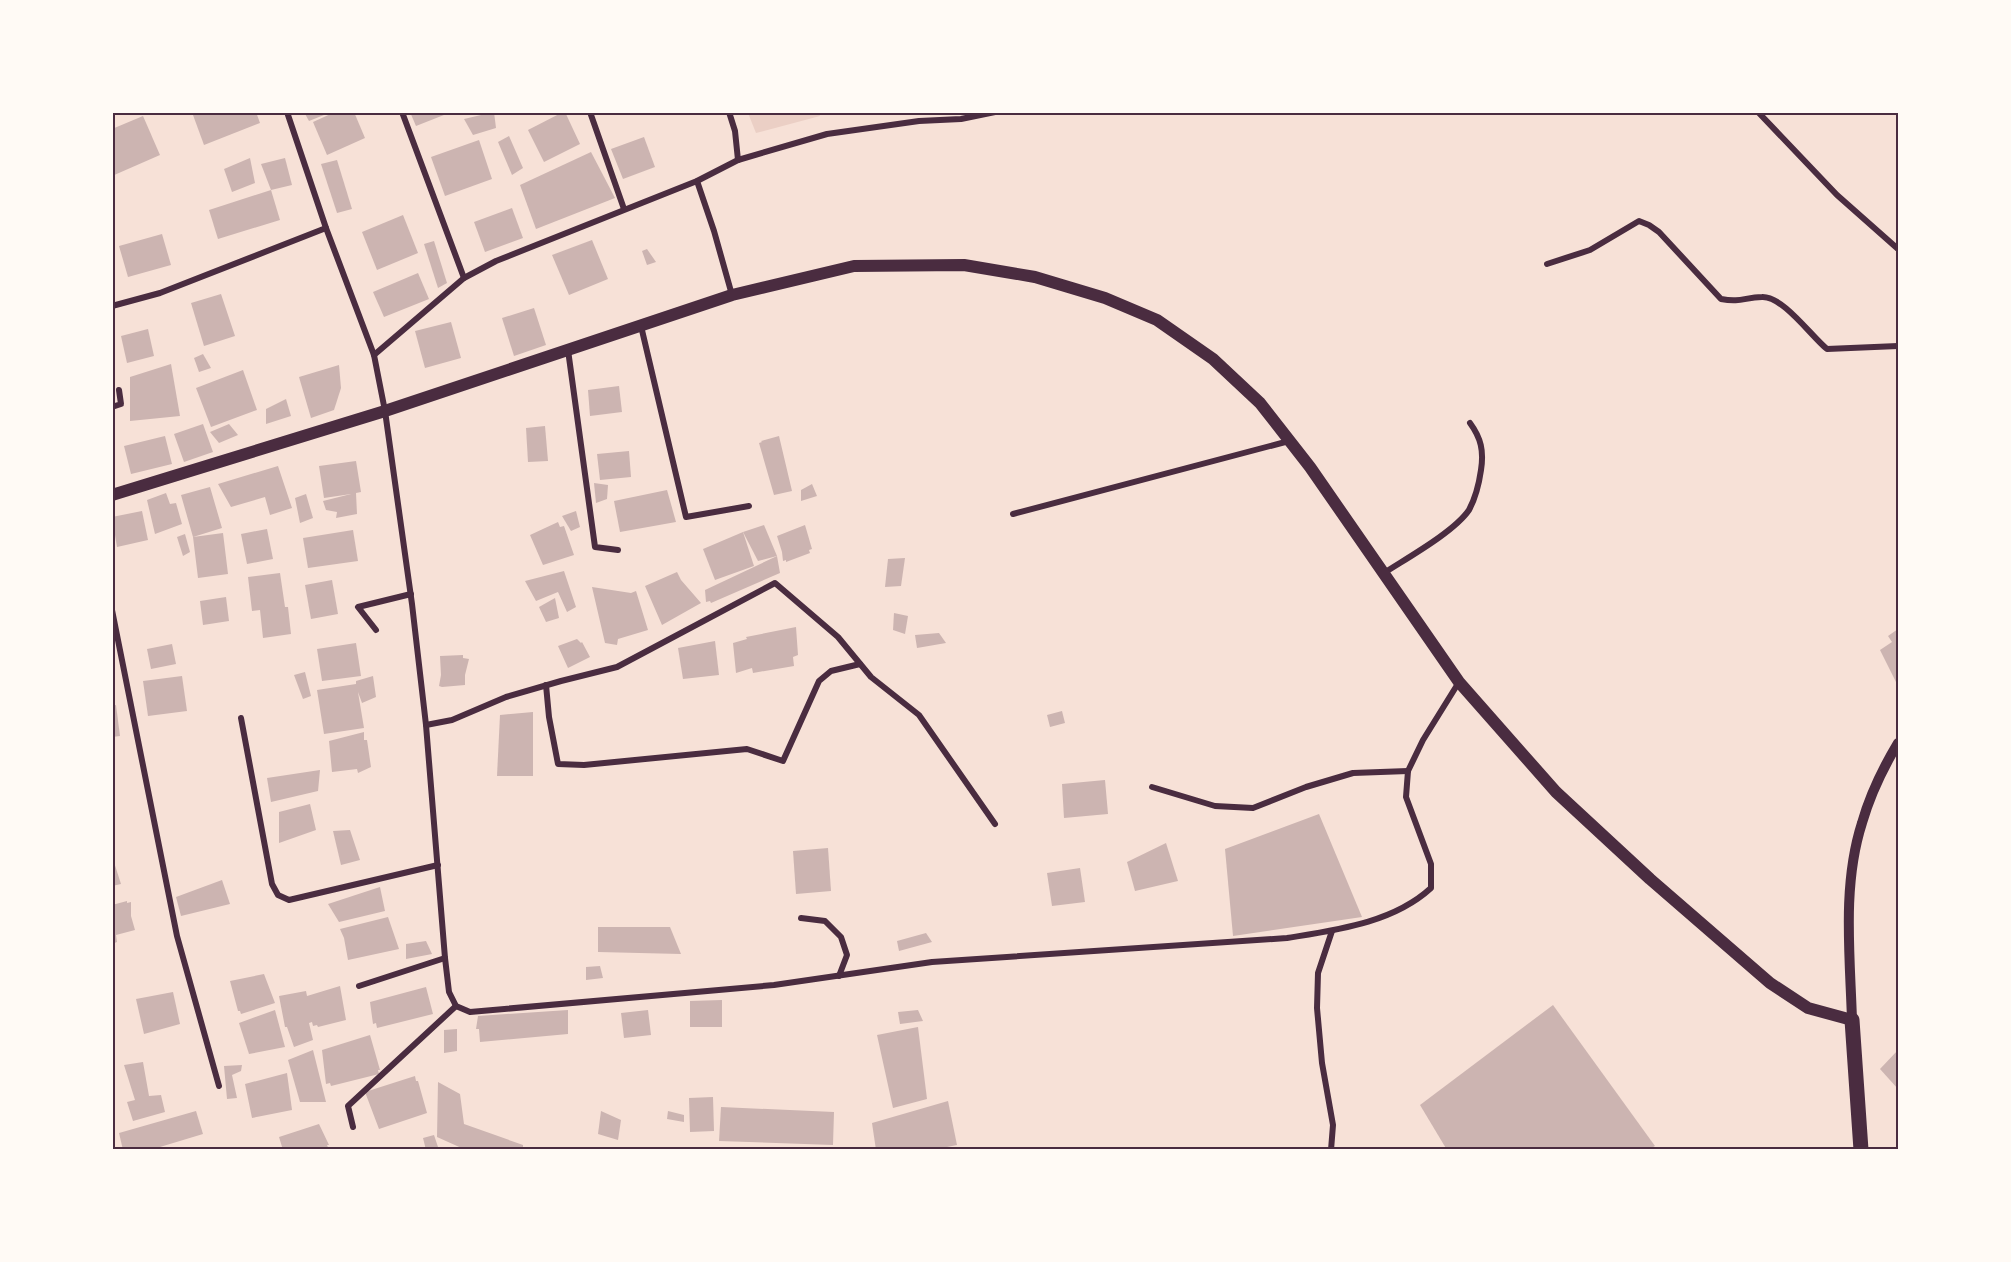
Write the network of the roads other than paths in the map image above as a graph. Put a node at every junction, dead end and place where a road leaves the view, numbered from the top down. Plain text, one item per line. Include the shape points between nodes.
1 (287, 112) edge
2 (402, 112) edge
3 (590, 112) edge
4 (729, 112) edge
5 (995, 112) edge
6 (1758, 112) edge
7 (738, 160) junction
8 (697, 181) junction
9 (624, 209) junction
10 (326, 228) junction
11 (1899, 249) edge
12 (1547, 264) dead end
13 (464, 278) junction
14 (732, 295) junction
15 (112, 306) edge
16 (641, 326) junction
17 (1899, 346) edge
18 (568, 350) junction
19 (374, 355) junction
20 (119, 390) dead end
21 (112, 407) edge
22 (385, 411) junction
23 (1470, 423) dead end
24 (1290, 441) junction
25 (112, 495) edge
26 (749, 506) dead end
27 (1013, 514) dead end
28 (618, 550) dead end
29 (1384, 573) junction
30 (411, 594) junction
31 (112, 610) edge
32 (376, 630) dead end
33 (860, 664) junction
34 (1460, 682) junction
35 (546, 685) junction
36 (242, 718) dead end
37 (426, 725) junction
38 (1898, 744) edge
39 (1408, 771) junction
40 (1152, 787) dead end
41 (995, 824) dead end
42 (438, 865) junction
43 (801, 918) dead end
44 (1332, 931) junction
45 (445, 958) junction
46 (839, 976) junction
47 (359, 986) dead end
48 (456, 1006) junction
49 (1852, 1020) junction
50 (219, 1086) dead end
51 (353, 1127) dead end
52 (1331, 1149) edge
53 (1861, 1149) edge

1 - 10 street
2 - 13 street
3 - 9 street
4 - 7 street
5 - 7 street via 827,134
6 - 11 street via 1837,195
7 - 8 street
8 - 9 street
8 - 14 street
9 - 13 street
10 - 15 street via 160,292
10 - 19 street
12 - 17 street via 1590,250 1639,221 1659,232 1721,299 1775,299 1827,349
13 - 19 street
14 - 16 main road
14 - 24 main road via 855,266 964,265 1035,277 1105,298 1157,320 1213,358 1260,403
16 - 18 main road
16 - 26 street via 686,517
18 - 22 main road
18 - 28 street via 595,547
19 - 22 street
20 - 21 street via 121,404
22 - 25 main road
22 - 30 street
23 - 29 street via 1479,435 1483,454 1477,494 1468,512 1450,529
24 - 27 street
24 - 29 main road
29 - 34 main road
30 - 32 street via 358,607
30 - 37 street
31 - 50 street via 177,936
33 - 35 street via 838,637 775,583 617,668
33 - 35 street via 831,671 819,681 783,761 747,749 558,764
33 - 41 street via 919,715
34 - 39 street
34 - 49 main road via 1556,792 1770,983 1808,1008
35 - 37 street via 452,720
36 - 42 street via 272,884 278,896 289,900
37 - 42 street
38 - 49 street via 1879,778 1853,864 1849,916
39 - 40 street via 1353,773 1253,808 1215,806
39 - 44 street via 1406,797 1431,864 1431,888 1406,906
42 - 45 street
43 - 46 street via 825,921 841,937 847,955
44 - 46 street via 1287,938 932,962
44 - 52 street via 1318,973 1317,1008 1333,1125
45 - 47 street
45 - 48 street via 449,992
46 - 48 street via 470,1012
48 - 51 street via 348,1106
49 - 53 main road

